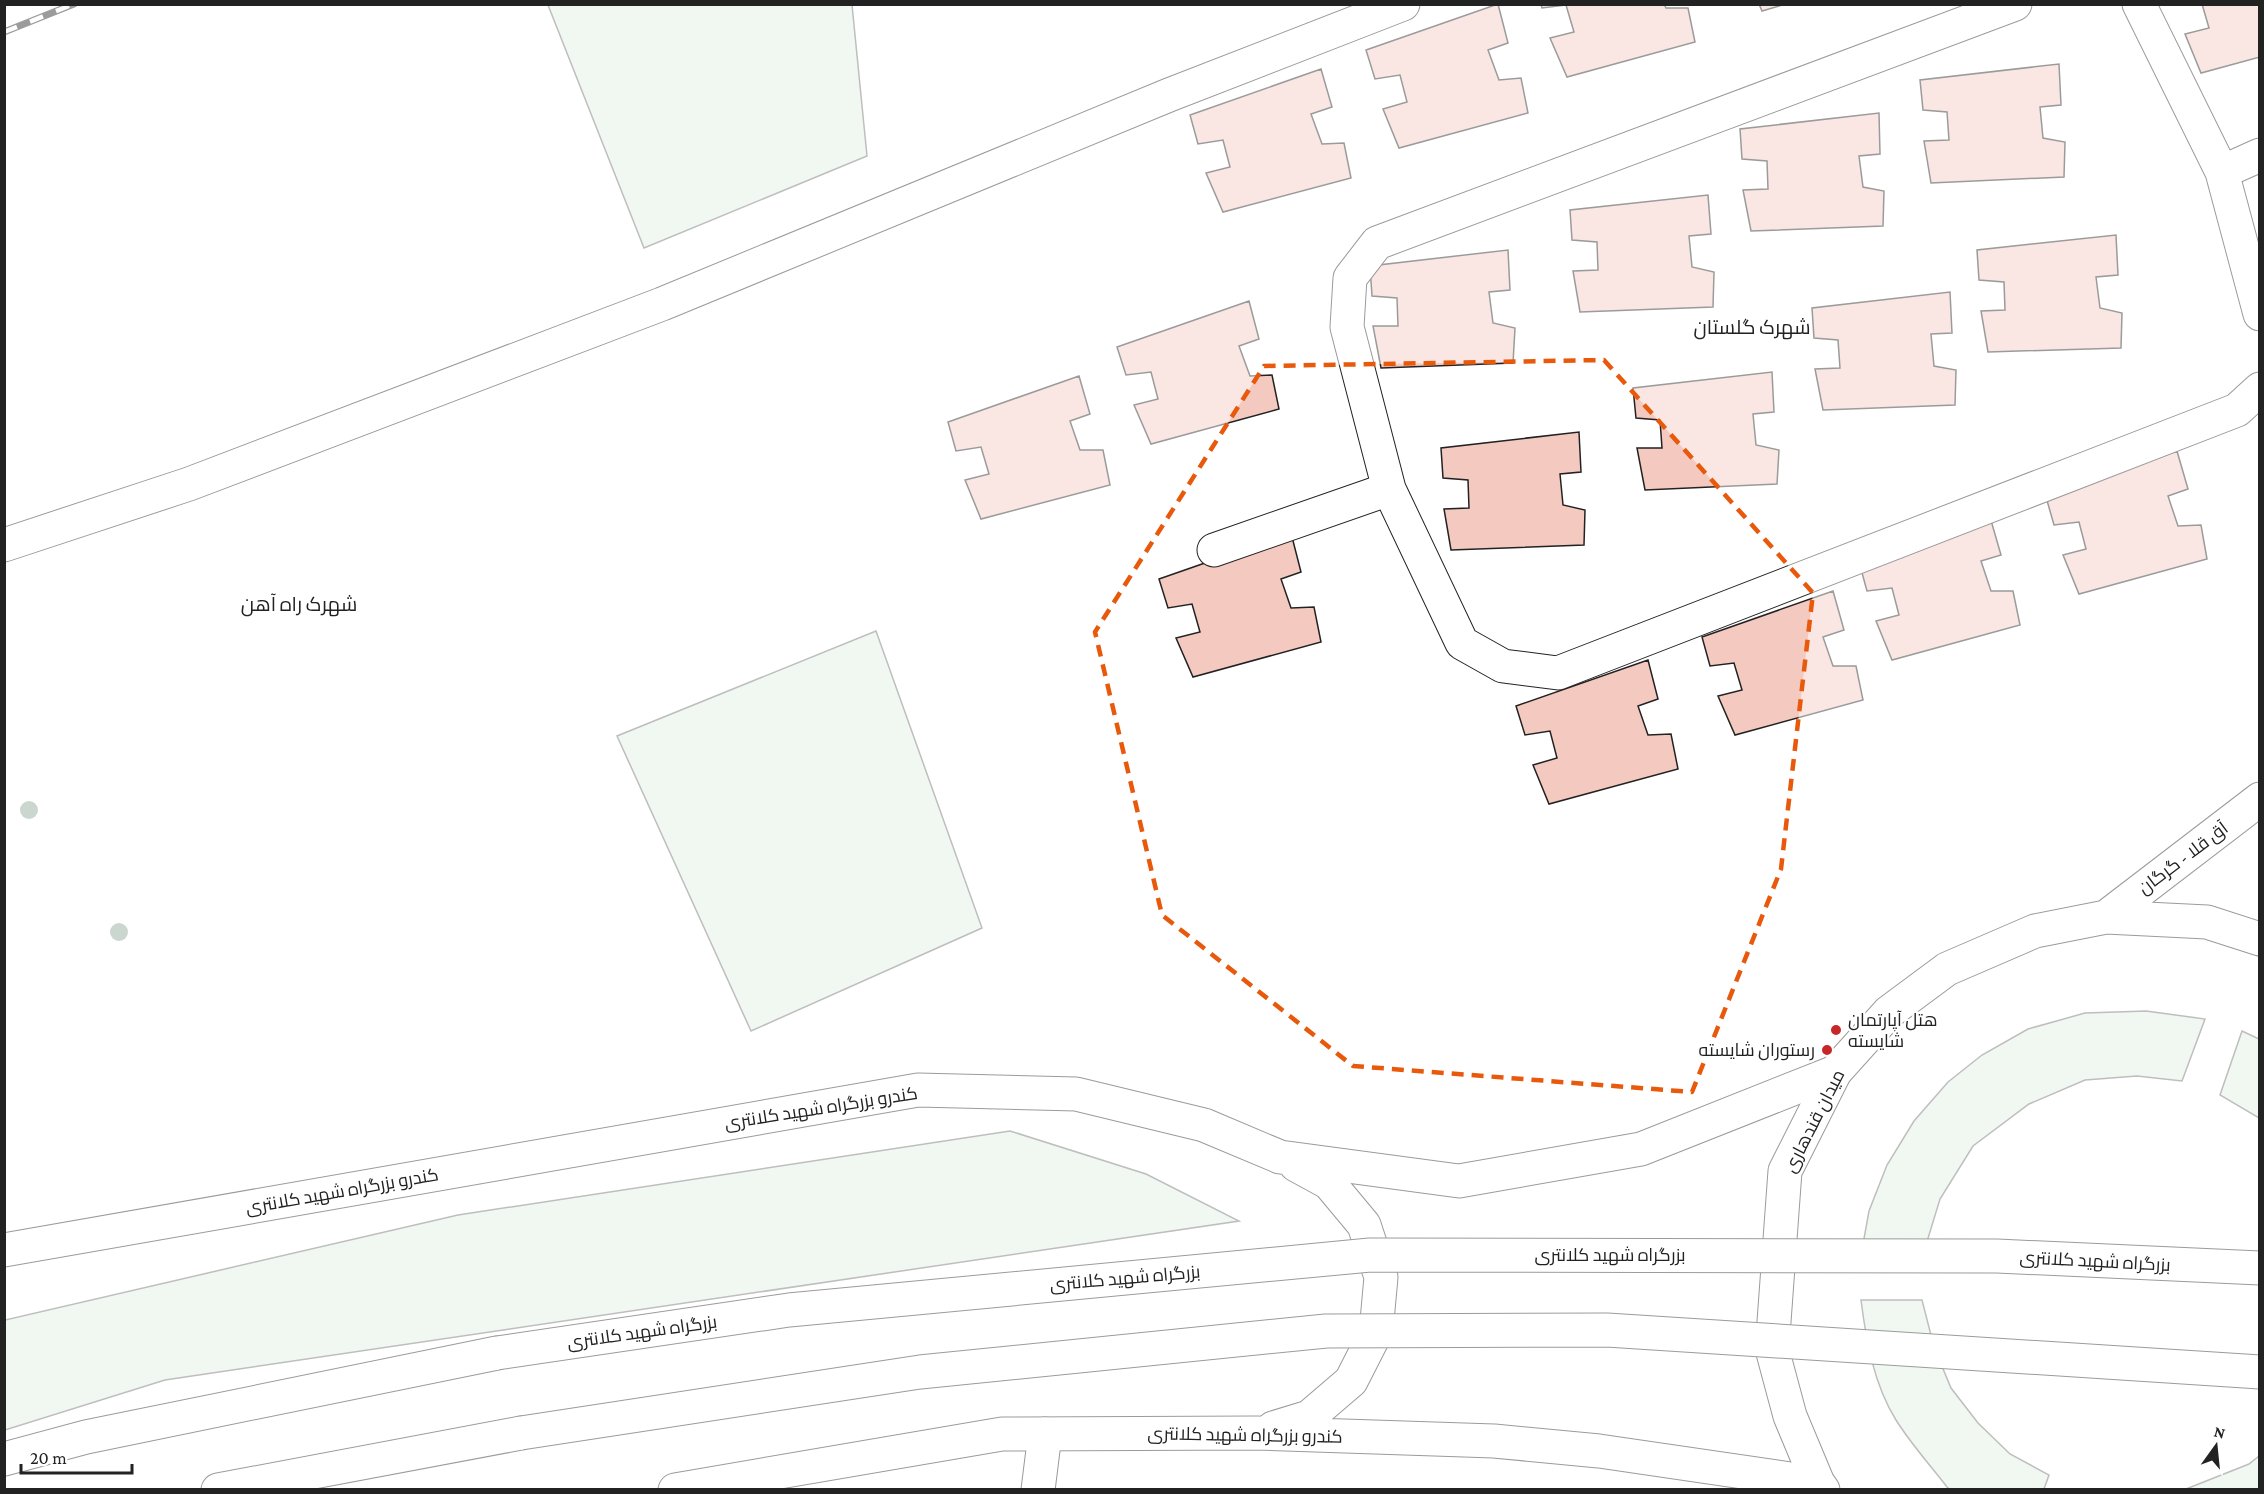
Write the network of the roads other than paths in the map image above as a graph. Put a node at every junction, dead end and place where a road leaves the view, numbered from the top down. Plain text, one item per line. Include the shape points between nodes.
1 (1403, 4) edge
2 (2015, 4) edge
3 (2139, 4) edge
4 (2259, 155) edge
5 (2222, 172) junction
6 (2259, 314) edge
7 (2259, 389) edge
8 (1389, 489) junction
9 (4, 545) edge
10 (1214, 550) dead end
11 (2259, 800) edge
12 (2106, 917) junction
13 (2259, 939) edge
14 (1835, 1072) junction
15 (1280, 1157) junction
16 (4, 1250) edge
17 (2259, 1268) edge
18 (2259, 1372) edge
19 (1257, 1433) junction
20 (1045, 1434) junction
21 (4, 1459) edge
22 (1820, 1486) edge
23 (218, 1490) edge
24 (675, 1490) edge
25 (1038, 1490) edge

1 - 9 main road via 1169,95 662,304 189,484
2 - 8 main road via 1377,243 1350,278 1347,327
3 - 5 main road
4 - 5 main road
5 - 6 main road
7 - 8 main road via 2237,410 1558,673 1503,666 1462,643
8 - 10 main road
11 - 12 main road, آق قلا - گرگان
12 - 13 main road, میدان قندهاری via 2207,922
12 - 14 main road, میدان قندهاری via 2035,931 1947,969 1889,1012
14 - 15 main road, کندرو بزرگراه شهید کلانتری via 1641,1149 1459,1181
14 - 22 main road, میدان قندهاری via 1785,1172 1772,1349 1790,1416
15 - 16 main road, کندرو بزرگراه شهید کلانتری via 1204,1125 1076,1094 918,1090
15 - 19 main road via 1329,1183 1364,1225 1381,1277 1376,1332 1351,1381 1309,1416
17 - 21 main road, بزرگراه شهید کلانتری, bridge via 1997,1256 1370,1255 789,1310 497,1353 86,1437
18 - 23 main road, bridge via 1607,1330 1326,1331 920,1372 521,1433
19 - 20 main road, کندرو بزرگراه شهید کلانتری
19 - 22 main road, کندرو بزرگراه شهید کلانتری via 1494,1440 1599,1451
20 - 24 main road, کندرو بزرگراه شهید کلانتری via 1002,1434
20 - 25 main road

